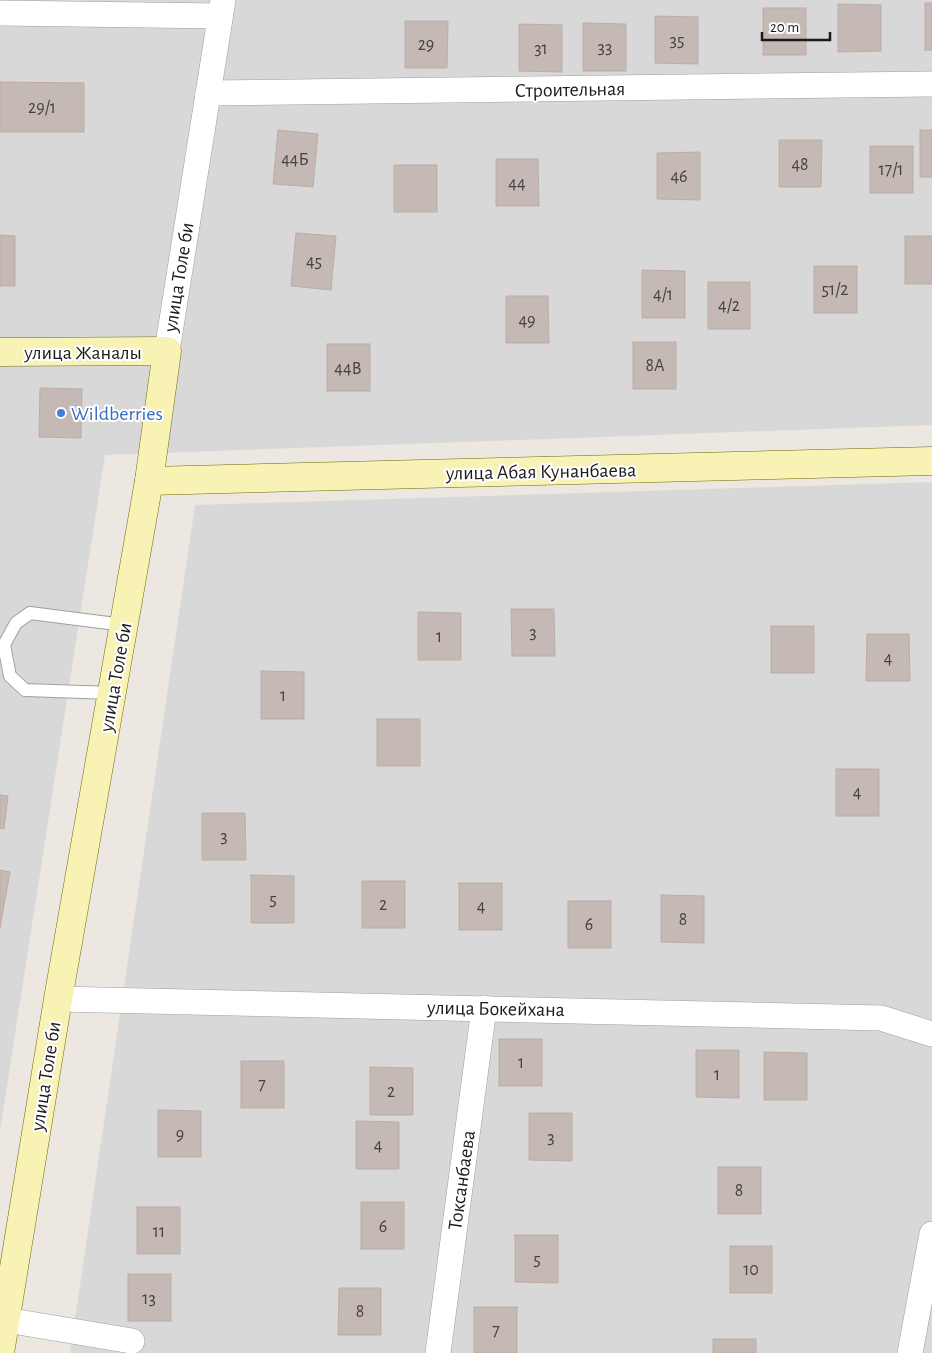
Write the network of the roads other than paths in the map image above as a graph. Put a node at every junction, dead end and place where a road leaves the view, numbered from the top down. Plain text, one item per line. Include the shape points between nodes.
1 (221, 8) edge
2 (0, 13) edge
3 (932, 84) edge
4 (208, 93) junction
5 (167, 351) junction
6 (0, 352) edge
7 (932, 461) edge
8 (149, 481) junction
9 (124, 625) junction
10 (112, 693) junction
11 (58, 999) junction
12 (484, 1008) junction
13 (932, 1034) edge
14 (932, 1234) edge
15 (6, 1320) junction
16 (132, 1341) dead end
17 (0, 1353) edge
18 (438, 1353) edge
19 (910, 1353) edge

1 - 2 street
1 - 4 street, улица Толе би
3 - 4 street, Строительная
4 - 5 street, улица Толе би
5 - 6 street, улица Жаналы
5 - 8 street, улица Толе би
7 - 8 street, улица Абая Кунанбаева
8 - 9 street, улица Толе би
9 - 10 street, улица Толе би
9 - 10 lane via 30,613 16,623 4,645 10,676 25,690
10 - 11 street, улица Толе би
11 - 12 street, улица Бокейхана
11 - 15 street, улица Толе би
12 - 13 street, улица Бокейхана via 881,1018
12 - 18 street, Токсанбаева
14 - 19 street
15 - 16 street
15 - 17 street, улица Толе би

